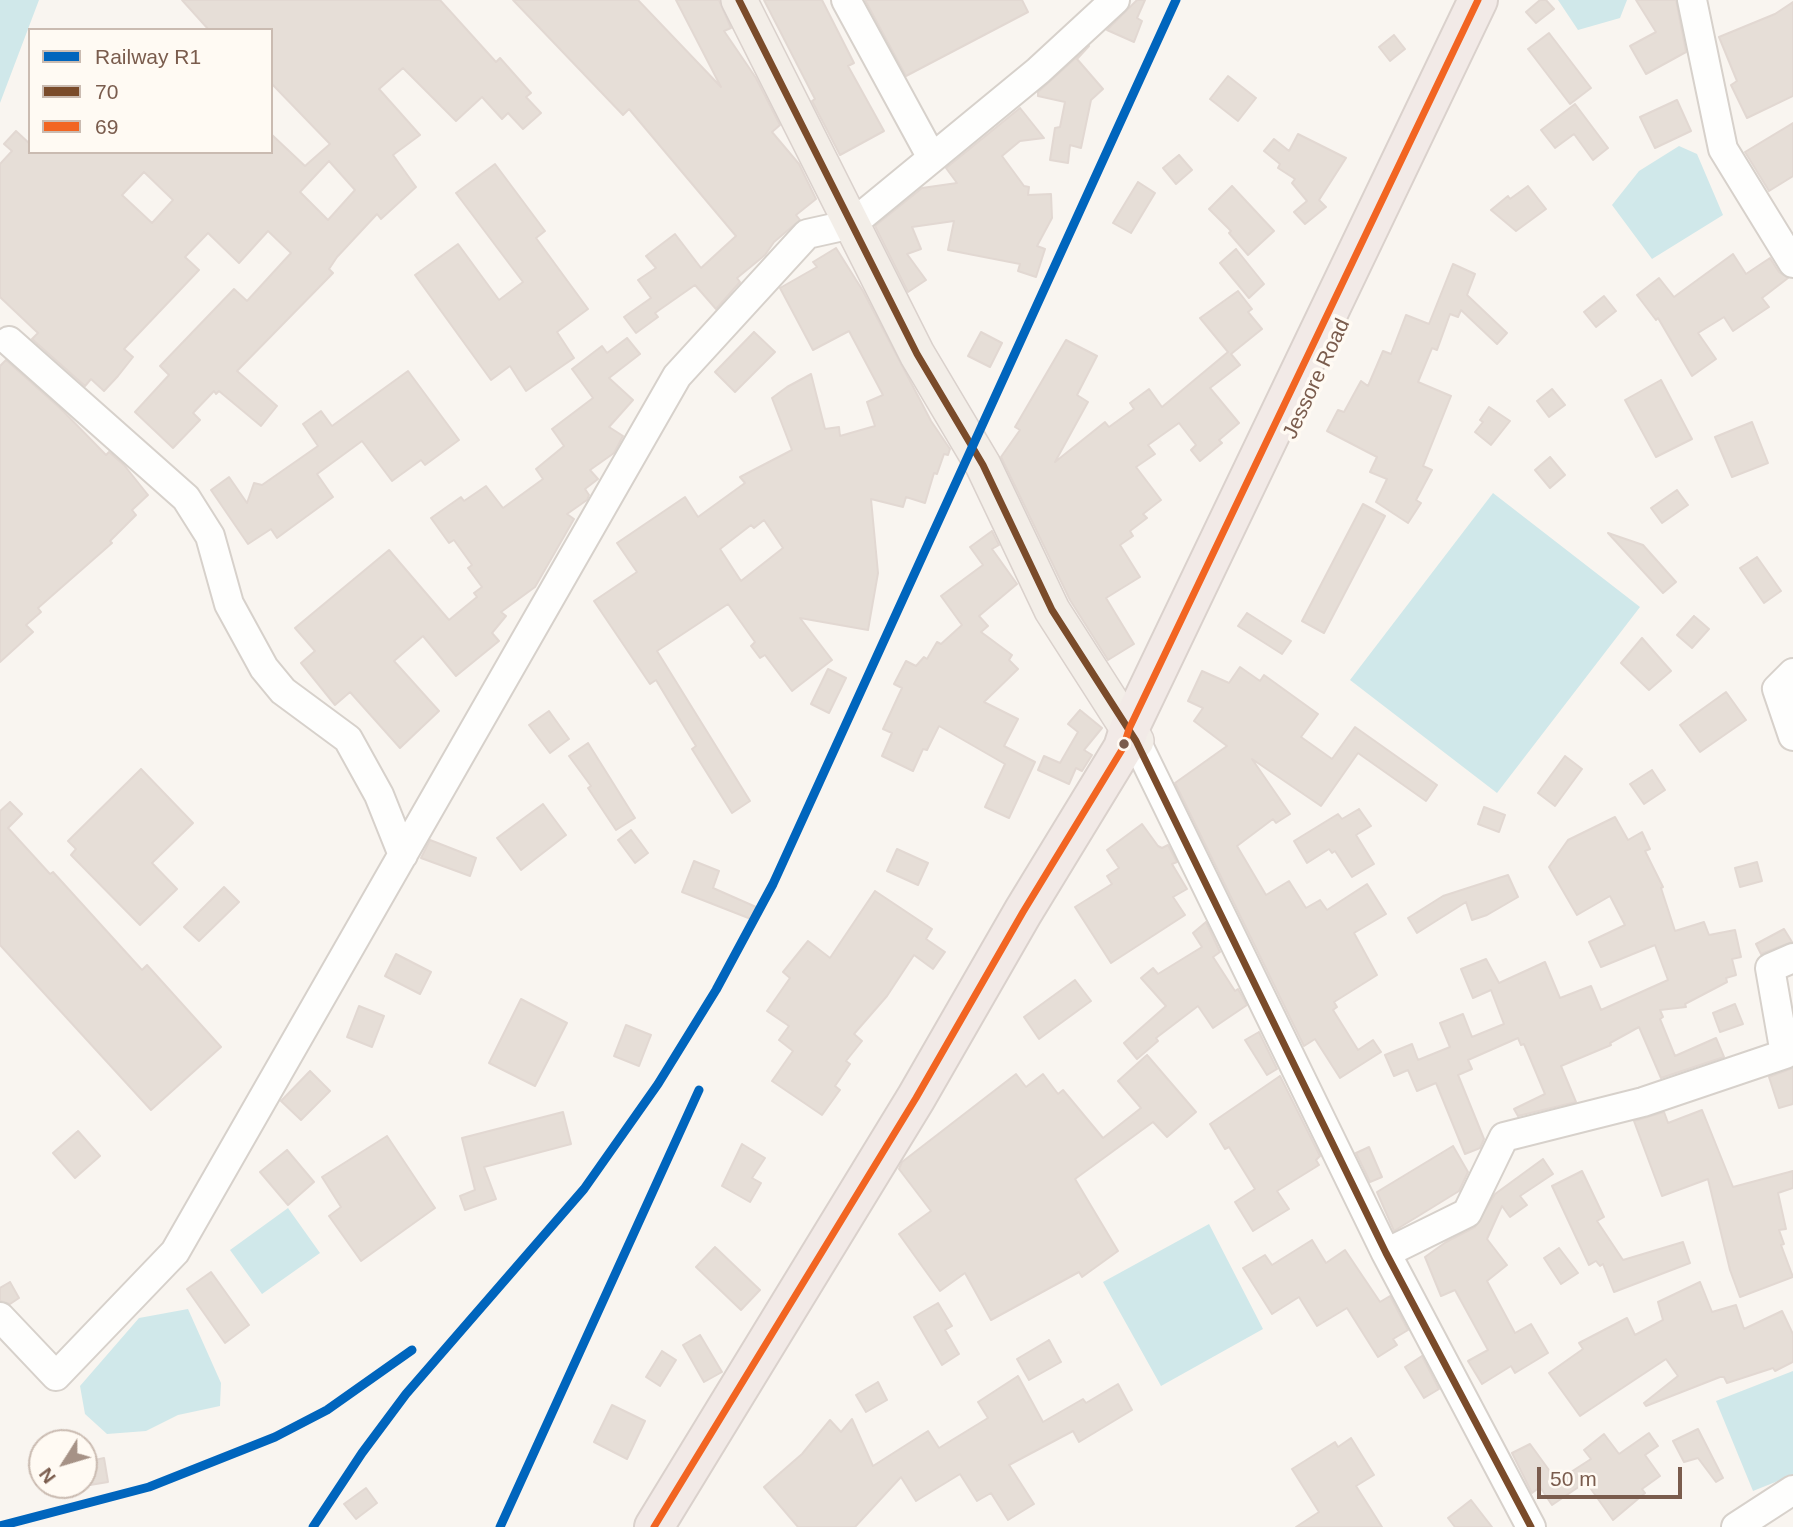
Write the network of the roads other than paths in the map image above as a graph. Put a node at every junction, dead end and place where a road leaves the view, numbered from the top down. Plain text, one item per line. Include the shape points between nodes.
1 (739, 0) edge
2 (846, 0) edge
3 (1115, 0) edge
4 (1478, 0) edge
5 (1497, 0) edge
6 (1692, 0) edge
7 (932, 156) junction
8 (852, 224) junction
9 (1793, 263) edge
10 (9, 341) dead end
11 (1793, 673) edge
12 (1793, 736) edge
13 (1129, 740) junction
14 (403, 855) junction
15 (1793, 958) edge
16 (1386, 1253) junction
17 (0, 1317) edge
18 (1793, 1490) edge
19 (661, 1524) edge
20 (1531, 1527) edge
21 (1736, 1527) edge

1 - 8 main road
2 - 7 street
3 - 7 street via 1038,71
4 - 13 highway, Jessore Road
5 - 13 highway, Jessore Road via 1184,660 1151,720
6 - 9 street via 1723,149
7 - 8 street
8 - 13 main road via 917,354 983,465 1052,610
8 - 14 street via 807,234 677,376
10 - 14 street via 186,498 210,536 229,604 264,668 283,691 348,739 379,795
11 - 12 street via 1777,689
13 - 16 street
13 - 19 highway, Jessore Road
14 - 17 street via 175,1252 56,1376
15 - 16 street via 1769,968 1785,1054 1643,1102 1504,1137 1468,1213
16 - 20 street
18 - 21 street

